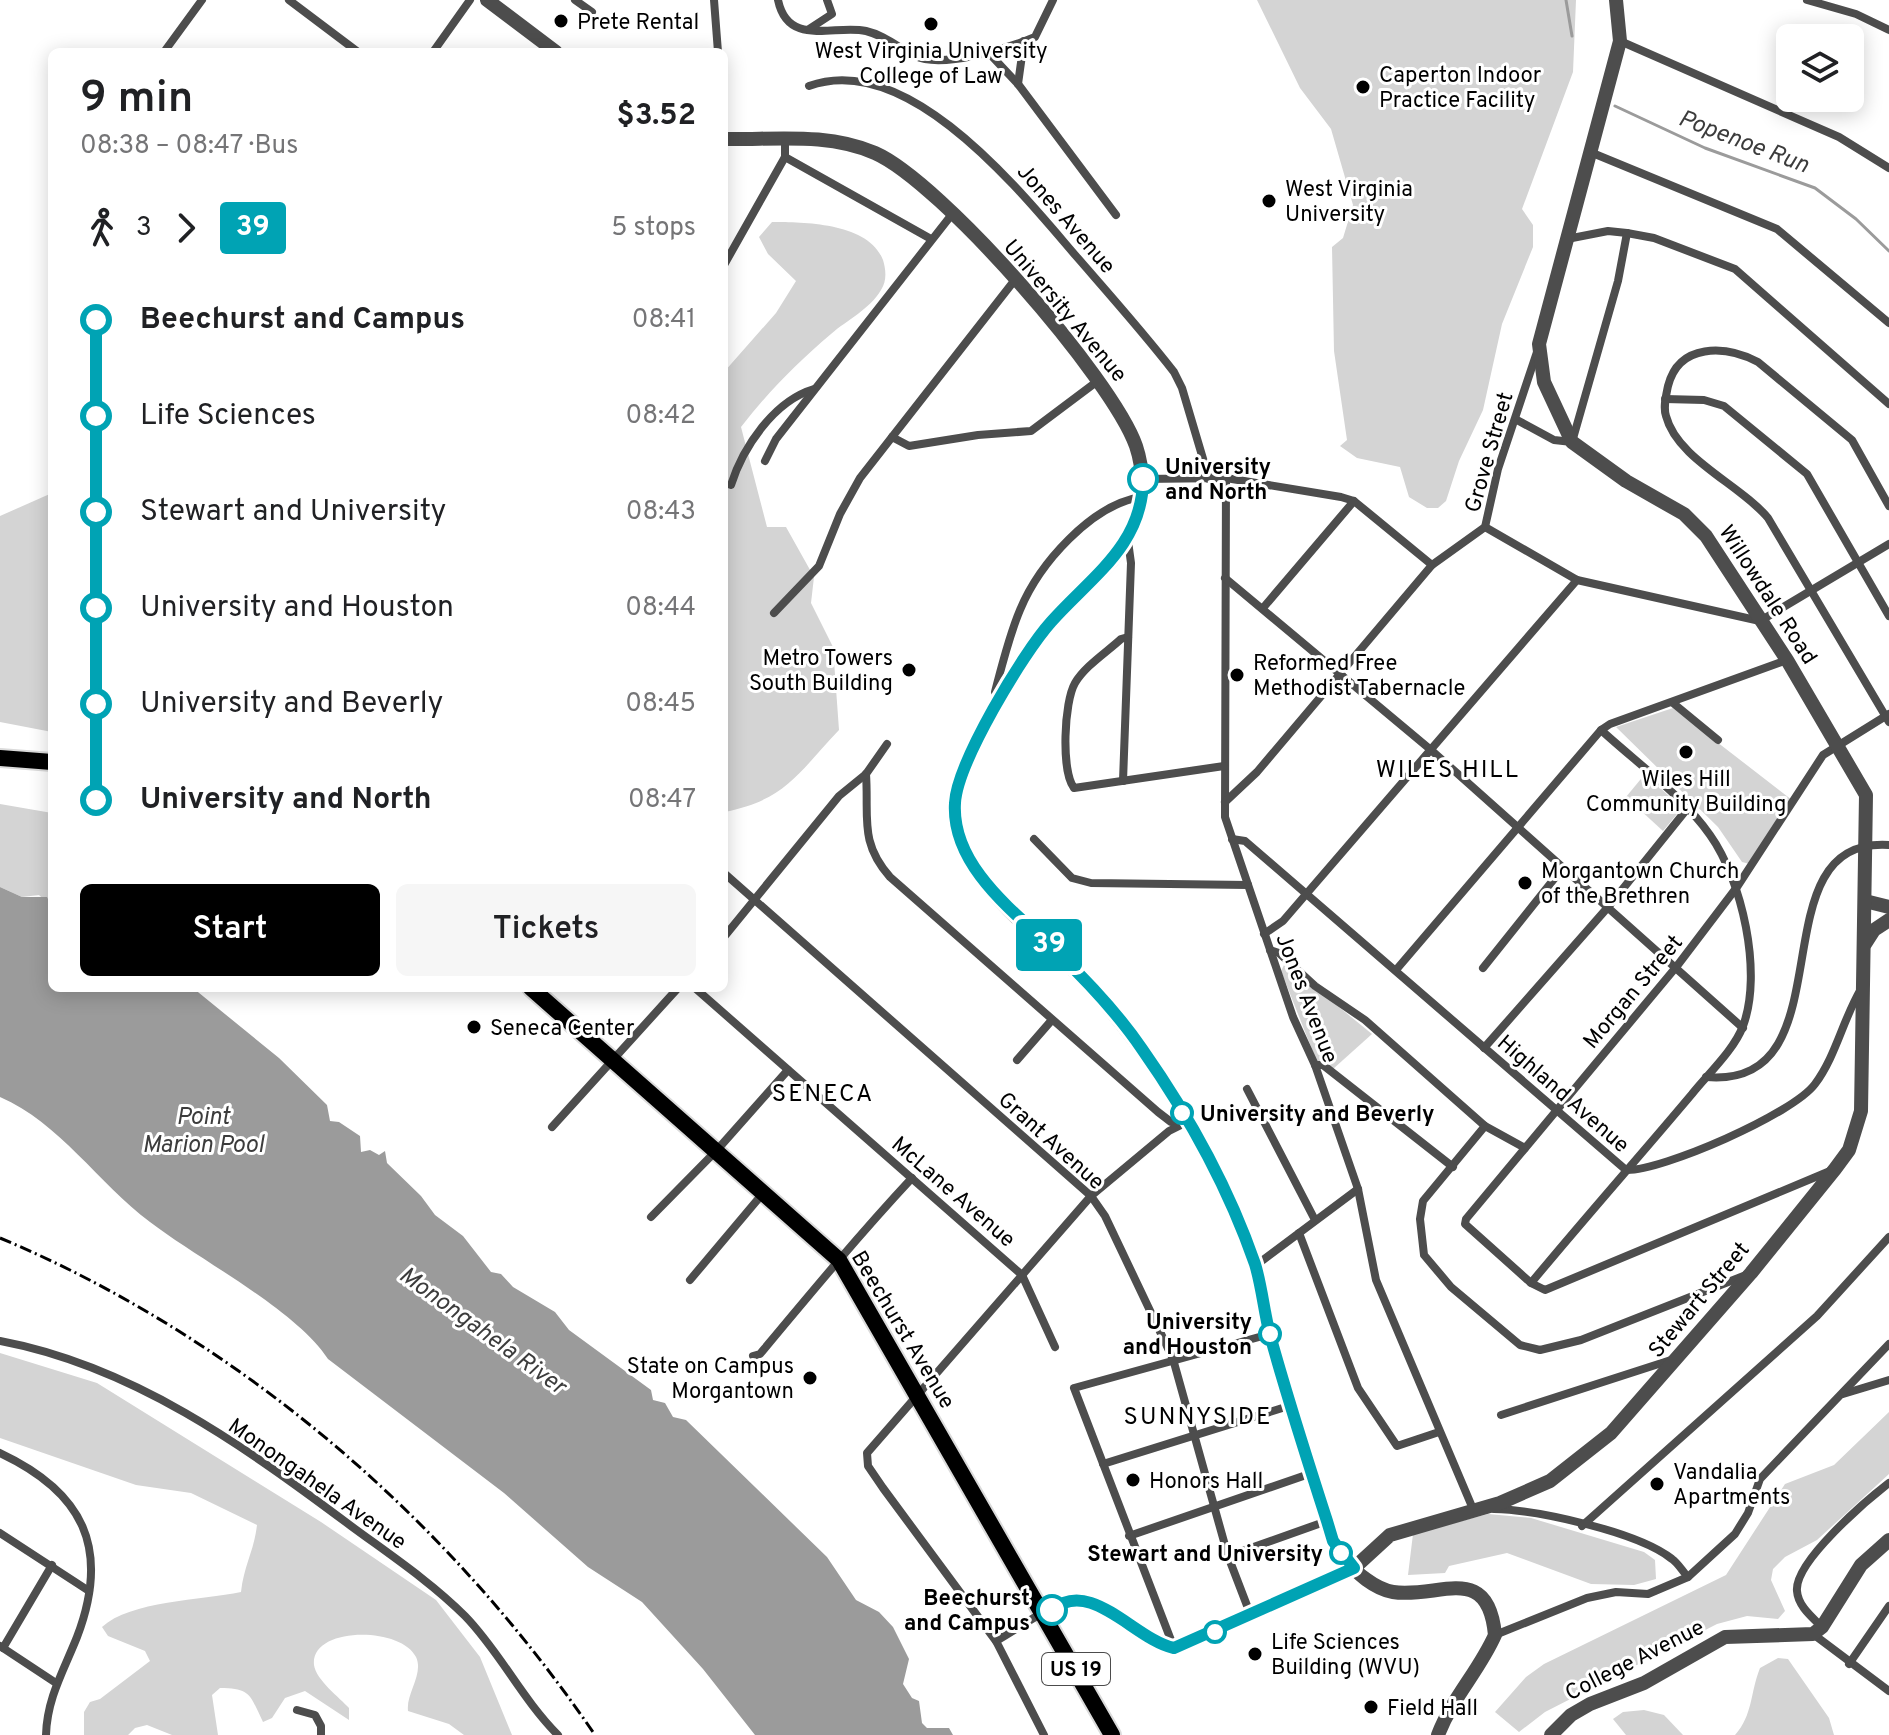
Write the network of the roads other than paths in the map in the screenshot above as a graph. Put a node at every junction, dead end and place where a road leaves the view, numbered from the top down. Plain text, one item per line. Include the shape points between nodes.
1 (202, 0) edge
2 (289, 0) edge
3 (470, 0) edge
4 (487, 0) edge
5 (575, 0) edge
6 (714, 0) edge
7 (778, 0) edge
8 (827, 0) edge
9 (1053, 0) edge
10 (1616, 0) edge
11 (1807, 0) edge
12 (592, 12) dead end
13 (809, 29) junction
14 (1889, 30) edge
15 (1024, 41) junction
16 (1620, 41) junction
17 (167, 48) edge
18 (353, 48) edge
19 (436, 48) edge
20 (551, 48) edge
21 (718, 48) edge
22 (987, 51) junction
23 (1018, 84) junction
24 (809, 86) dead end
25 (785, 138) junction
26 (728, 139) edge
27 (1590, 152) junction
28 (785, 157) junction
29 (1889, 168) edge
30 (953, 213) junction
31 (1116, 215) dead end
32 (1627, 233) junction
33 (931, 239) junction
34 (1567, 239) junction
35 (728, 258) edge
36 (1014, 281) junction
37 (1889, 323) edge
38 (1539, 344) junction
39 (1100, 380) junction
40 (815, 389) junction
41 (1665, 399) junction
42 (1889, 404) edge
43 (1517, 420) junction
44 (892, 437) junction
45 (1572, 442) junction
46 (765, 461) dead end
47 (1226, 478) junction
48 (1143, 479) junction
49 (1209, 479) junction
50 (731, 485) dead end
51 (1141, 497) junction
52 (1354, 501) junction
53 (1889, 506) edge
54 (1485, 527) junction
55 (1128, 541) junction
56 (1889, 544) edge
57 (1858, 561) junction
58 (1432, 565) junction
59 (1225, 578) junction
60 (1577, 580) junction
61 (1809, 591) junction
62 (1263, 608) junction
63 (774, 613) dead end
64 (1889, 616) edge
65 (1760, 621) junction
66 (1128, 637) junction
67 (1787, 660) junction
68 (1341, 673) junction
69 (1000, 702) junction
70 (1673, 703) junction
71 (1888, 717) edge
72 (1601, 730) junction
73 (1718, 740) dead end
74 (887, 744) dead end
75 (1838, 744) junction
76 (1431, 750) junction
77 (0, 758) edge
78 (48, 762) edge
79 (1224, 766) junction
80 (866, 774) junction
81 (1123, 781) junction
82 (1225, 802) junction
83 (1687, 809) junction
84 (1516, 828) junction
85 (1034, 839) dead end
86 (1232, 839) junction
87 (1867, 844) junction
88 (1889, 845) edge
89 (1562, 869) junction
90 (728, 877) edge
91 (1248, 885) junction
92 (1737, 887) junction
93 (1307, 894) junction
94 (754, 900) junction
95 (1865, 901) junction
96 (1609, 906) junction
97 (1889, 907) edge
98 (1889, 920) edge
99 (728, 932) edge
100 (1264, 934) junction
101 (1864, 945) junction
102 (1270, 950) junction
103 (1677, 966) junction
104 (1483, 968) dead end
105 (1396, 970) junction
106 (1863, 985) junction
107 (535, 992) edge
108 (674, 992) edge
109 (700, 992) edge
110 (1051, 1021) junction
111 (1743, 1028) junction
112 (1484, 1048) junction
113 (1017, 1060) dead end
114 (613, 1061) junction
115 (1315, 1065) junction
116 (788, 1070) junction
117 (1706, 1077) junction
118 (1247, 1089) dead end
119 (1556, 1110) junction
120 (1187, 1122) junction
121 (1485, 1126) junction
122 (552, 1127) dead end
123 (1525, 1148) junction
124 (717, 1150) junction
125 (1453, 1167) junction
126 (1836, 1168) junction
127 (1626, 1170) junction
128 (912, 1178) junction
129 (1358, 1189) junction
130 (765, 1191) junction
131 (1091, 1196) junction
132 (651, 1217) dead end
133 (1315, 1220) junction
134 (1299, 1233) junction
135 (1889, 1237) edge
136 (839, 1260) junction
137 (1255, 1266) junction
138 (1751, 1273) junction
139 (1022, 1275) junction
140 (690, 1280) dead end
141 (1531, 1283) junction
142 (1270, 1334) junction
143 (0, 1341) edge
144 (1889, 1344) edge
145 (1055, 1347) dead end
146 (753, 1356) dead end
147 (1679, 1357) junction
148 (1173, 1359) junction
149 (1889, 1380) edge
150 (1842, 1394) junction
151 (917, 1396) junction
152 (1292, 1405) junction
153 (1501, 1415) dead end
154 (1439, 1432) junction
155 (1195, 1435) junction
156 (0, 1453) edge
157 (1103, 1464) junction
158 (1312, 1473) junction
159 (1889, 1483) edge
160 (1216, 1505) junction
161 (1473, 1509) junction
162 (1327, 1521) junction
163 (1582, 1526) junction
164 (0, 1533) edge
165 (1129, 1536) junction
166 (1889, 1540) edge
167 (1228, 1556) junction
168 (52, 1565) junction
169 (1354, 1568) junction
170 (1688, 1577) junction
171 (89, 1591) junction
172 (1889, 1606) edge
173 (1044, 1615) junction
174 (1251, 1616) junction
175 (1817, 1630) junction
176 (1495, 1635) junction
177 (996, 1641) junction
178 (2, 1647) edge
179 (1174, 1648) junction
180 (1849, 1664) junction
181 (56, 1683) junction
182 (1889, 1691) edge
183 (297, 1710) dead end
184 (46, 1735) edge
185 (321, 1735) edge
186 (556, 1735) edge
187 (1044, 1735) edge
188 (1112, 1735) edge
189 (1438, 1735) edge
190 (1551, 1735) edge

1 - 17 street
2 - 18 street
3 - 19 street
4 - 20 street
5 - 12 street
6 - 21 street
7 - 13 street via 786,19
8 - 13 street via 832,14
9 - 15 street via 1035,37
10 - 16 street, Willowdale Road
11 - 14 street
13 - 22 street via 865,30 918,58 933,60
15 - 22 street
15 - 23 street
16 - 27 street, Willowdale Road
16 - 29 street via 1839,137
22 - 23 street
23 - 31 street
24 - 49 street, Jones Avenue via 834,80 896,93 952,127 1004,174 1174,372
25 - 26 street, University Avenue
25 - 28 street
25 - 30 street, University Avenue via 853,145 879,154
27 - 34 street, Willowdale Road
27 - 37 street via 1777,229
28 - 33 street
28 - 35 street
30 - 33 street
30 - 36 street, University Avenue
32 - 34 street
32 - 42 street via 1735,269
32 - 45 street
33 - 40 street
34 - 38 street, Willowdale Road
36 - 39 street, University Avenue
36 - 44 street
38 - 43 street, Grove Street
38 - 45 street, Willowdale Road via 1544,382
39 - 44 street via 1031,431 909,446
39 - 48 street, University Avenue via 1134,442
40 - 46 street
40 - 50 street via 804,392 761,429
41 - 53 street via 1673,373 1689,355 1702,350 1741,353 1852,440
41 - 57 street via 1724,406 1793,461 1815,485
41 - 61 street via 1673,432 1712,472 1754,501
43 - 45 street via 1554,440
43 - 54 street, Grove Street via 1498,469
44 - 63 street via 853,488 819,566
45 - 65 street, Willowdale Road via 1695,523
47 - 49 street
47 - 52 street
47 - 59 street, Jones Avenue
48 - 49 street
48 - 51 street, University Avenue
51 - 55 street, University Avenue
51 - 69 street via 1101,511 1032,584 995,692
52 - 58 street
52 - 62 street
54 - 58 street, Grove Street
54 - 60 street
55 - 66 street
55 - 69 street, University Avenue via 1040,635
56 - 57 street
57 - 61 street
57 - 64 street
58 - 68 street, Grove Street
59 - 62 street
59 - 79 street, Jones Avenue
60 - 65 street
60 - 76 street
61 - 65 street
61 - 71 street
62 - 68 street
65 - 67 street, Willowdale Road
66 - 81 street
66 - 81 street via 1072,691 1066,729 1067,772 1074,788
67 - 70 street
67 - 75 street, Willowdale Road
68 - 76 street
68 - 82 street, Grove Street
69 - 120 street, University Avenue via 959,779 955,804 965,850 991,888 1091,988 1142,1048
70 - 72 street
70 - 73 street
71 - 75 street, Morgan Street
72 - 83 street
72 - 84 street
74 - 80 street
75 - 87 street, Willowdale Road via 1866,795
75 - 92 street, Morgan Street via 1823,755
76 - 84 street
76 - 93 street
77 - 78 main road
79 - 81 street
79 - 82 street, Jones Avenue
80 - 94 street via 839,796
80 - 110 street via 866,822 874,859
82 - 86 street, Jones Avenue
83 - 92 street via 1711,837
83 - 96 street
84 - 89 street
84 - 105 street
85 - 91 street via 1072,878 1091,883
86 - 91 street, Jones Avenue
86 - 93 street, Highland Avenue via 1245,841
87 - 88 street
87 - 95 street, Willowdale Road
87 - 117 street via 1849,849 1824,876 1780,1044 1754,1069 1738,1076
89 - 96 street
89 - 104 street
90 - 94 street, Grant Avenue
91 - 100 street, Jones Avenue
92 - 103 street, Morgan Street
92 - 111 street via 1750,975
93 - 100 street
93 - 105 street, Highland Avenue
94 - 99 street
94 - 131 street, Grant Avenue
95 - 97 street
95 - 101 street, Willowdale Road
96 - 103 street
96 - 112 street
98 - 101 street
100 - 102 street, Jones Avenue
101 - 106 street, Stewart Street
102 - 115 street, Jones Avenue
102 - 121 street via 1365,1020
103 - 111 street
103 - 119 street, Morgan Street
105 - 112 street, Highland Avenue
106 - 126 street, Stewart Street via 1861,1111 1849,1150
106 - 127 street, Highland Avenue via 1815,1084 1798,1101 1689,1153 1644,1171
107 - 114 main road, Beechurst Avenue / US 19
108 - 114 street
109 - 116 street, McLane Avenue
110 - 113 street
110 - 120 street via 1171,1122
111 - 117 street
112 - 119 street, Highland Avenue
114 - 122 street
114 - 124 main road, Beechurst Avenue / US 19
115 - 125 street via 1323,1065
115 - 129 street, Jones Avenue
116 - 124 street
116 - 128 street, McLane Avenue
117 - 127 street
118 - 133 street
119 - 123 street, Morgan Street
119 - 127 street, Highland Avenue
120 - 131 street
120 - 137 street, University Avenue
121 - 123 street
121 - 125 street
123 - 141 street, Morgan Street via 1465,1224
124 - 130 main road, Beechurst Avenue / US 19
124 - 132 street
125 - 138 street via 1423,1201 1424,1255 1451,1287 1520,1345 1540,1350 1581,1340
126 - 138 street, Stewart Street
126 - 141 street via 1554,1288
127 - 141 street
128 - 136 street
128 - 139 street, McLane Avenue
129 - 133 street
129 - 154 street, Jones Avenue via 1376,1280
130 - 136 main road, Beechurst Avenue / US 19
130 - 140 street
131 - 139 street
131 - 148 street, Grant Avenue
133 - 134 street
134 - 137 street
134 - 154 street via 1358,1388 1397,1446
135 - 163 street via 1817,1316
136 - 146 street
136 - 151 main road, Beechurst Avenue / US 19
137 - 142 street, University Avenue
138 - 147 street, Stewart Street
139 - 145 street, McLane Avenue
139 - 151 street
142 - 148 street
142 - 152 street, University Avenue
143 - 186 street, Monongahela Avenue via 108,1372 188,1415 302,1490 465,1616
144 - 150 street
147 - 153 street
147 - 161 street, Stewart Street via 1611,1433 1572,1466 1526,1492
148 - 155 street, Grant Avenue
148 - 157 street via 1074,1388
149 - 150 street
150 - 170 street via 1760,1479 1735,1534
151 - 173 main road, Beechurst Avenue / US 19
151 - 177 street via 866,1460
152 - 155 street
152 - 158 street, University Avenue
154 - 161 street, Jones Avenue
155 - 157 street
155 - 160 street, Grant Avenue
156 - 171 street via 52,1483 71,1502 88,1548
157 - 165 street
158 - 160 street
158 - 162 street, University Avenue
159 - 175 street via 1836,1530 1801,1575 1798,1598
160 - 165 street
160 - 167 street, Grant Avenue
161 - 163 street via 1547,1513
161 - 169 street, Stewart Street via 1390,1535
162 - 167 street
162 - 169 street, University Avenue via 1333,1541
163 - 170 street via 1659,1552
164 - 168 street
165 - 179 street
166 - 175 street via 1861,1565
167 - 174 street, Grant Avenue
168 - 171 street
168 - 178 street
169 - 174 street
169 - 176 street, University Avenue via 1391,1592 1449,1587 1477,1593 1488,1605
170 - 176 street via 1648,1594 1616,1592 1587,1598
171 - 181 street
172 - 180 street
173 - 177 street
173 - 179 street via 1069,1600 1083,1600
173 - 188 main road, Beechurst Avenue / US 19
174 - 179 street
175 - 180 street
175 - 190 street, College Avenue via 1725,1637 1644,1683 1590,1704
176 - 189 street
177 - 187 street
178 - 181 street
180 - 182 street
181 - 184 street
183 - 185 street via 315,1715

